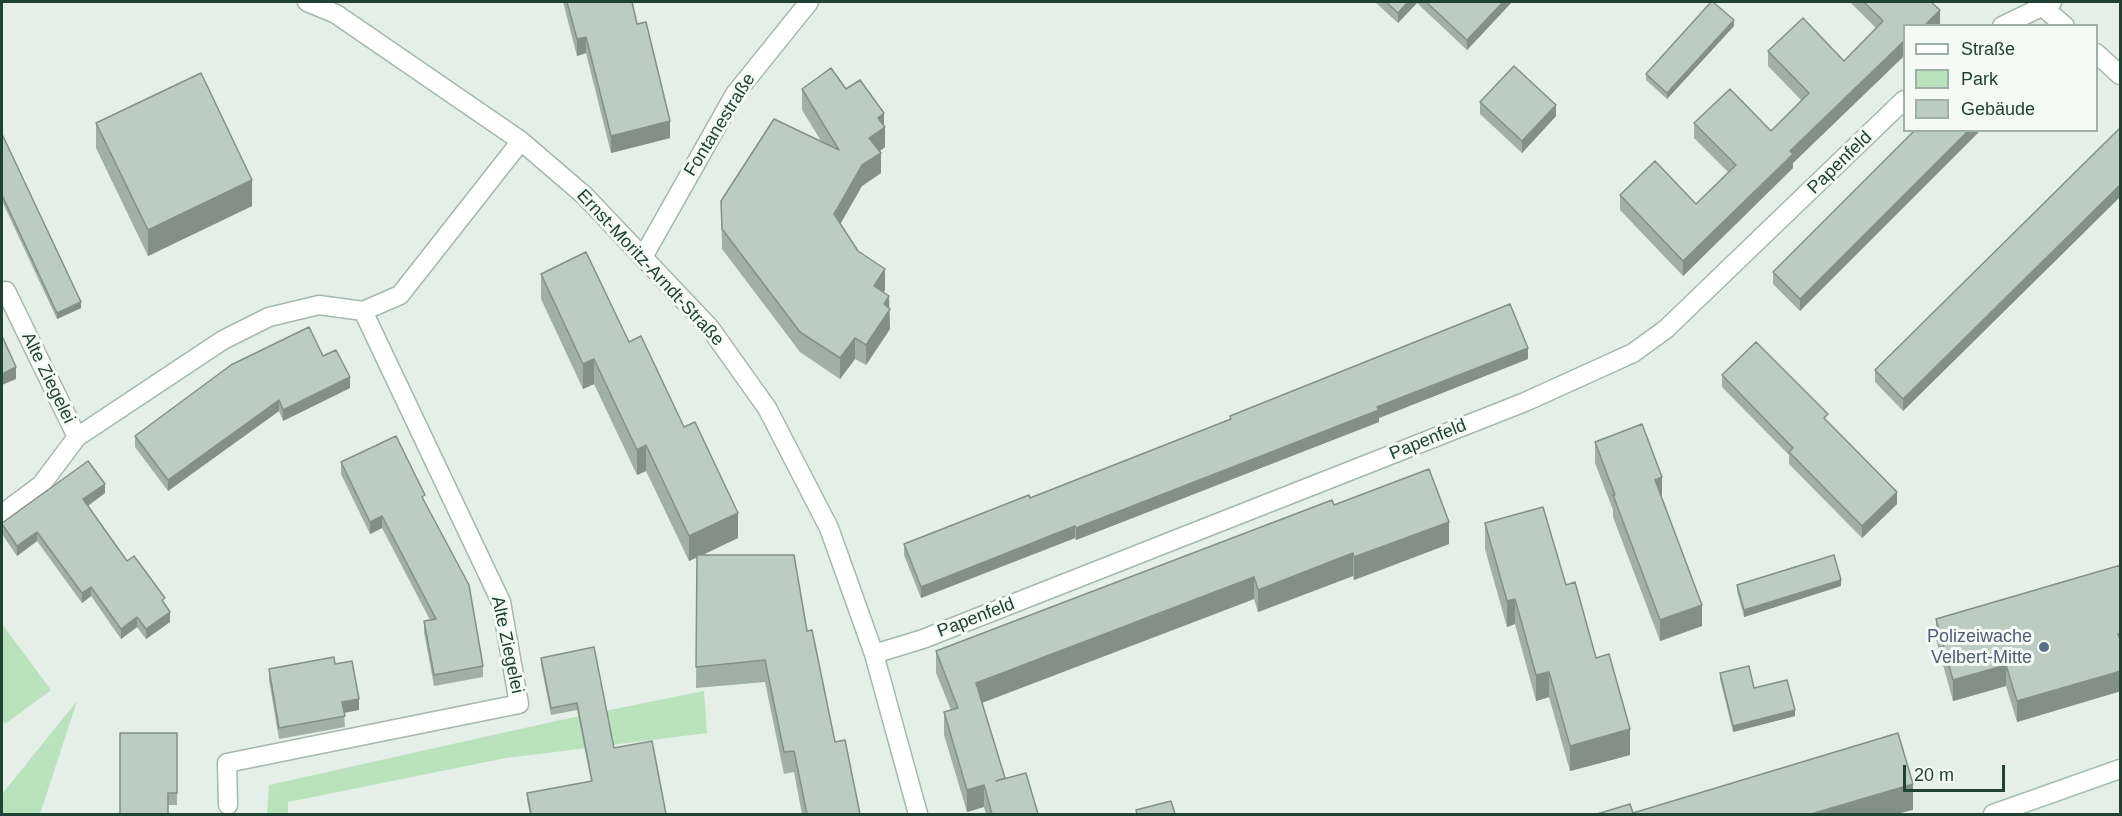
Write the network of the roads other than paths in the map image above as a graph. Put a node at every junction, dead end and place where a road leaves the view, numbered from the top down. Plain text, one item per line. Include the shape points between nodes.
1 (307, 2) edge
2 (809, 2) edge
3 (2044, 3) edge
4 (2006, 24) edge
5 (2063, 24) edge
6 (2098, 54) edge
7 (2121, 75) edge
8 (1903, 102) edge
9 (521, 141) junction
10 (643, 257) junction
11 (2, 292) edge
12 (363, 310) junction
13 (76, 437) junction
14 (2, 514) edge
15 (874, 654) junction
16 (2121, 769) edge
17 (228, 805) dead end
18 (918, 814) edge
19 (1993, 814) edge

1 - 9 street, Ernst-Moritz-Arndt-Straße via 336,14
2 - 10 street, Fontanestraße via 735,94
3 - 4 street
3 - 5 street
6 - 7 street
8 - 15 street, Papenfeld via 1666,329 1633,352 1525,402 923,639
9 - 10 street, Ernst-Moritz-Arndt-Straße via 585,196
9 - 12 street, Alte Ziegelei via 400,295
10 - 15 street, Ernst-Moritz-Arndt-Straße via 710,328 767,408 829,528
11 - 13 street, Alte Ziegelei via 6,291
12 - 13 street, Alte Ziegelei via 319,305 269,317 223,340
12 - 17 street, Alte Ziegelei via 501,602 519,704 227,763
13 - 14 street, Alte Ziegelei via 41,485
15 - 18 street, Ernst-Moritz-Arndt-Straße
16 - 19 street

